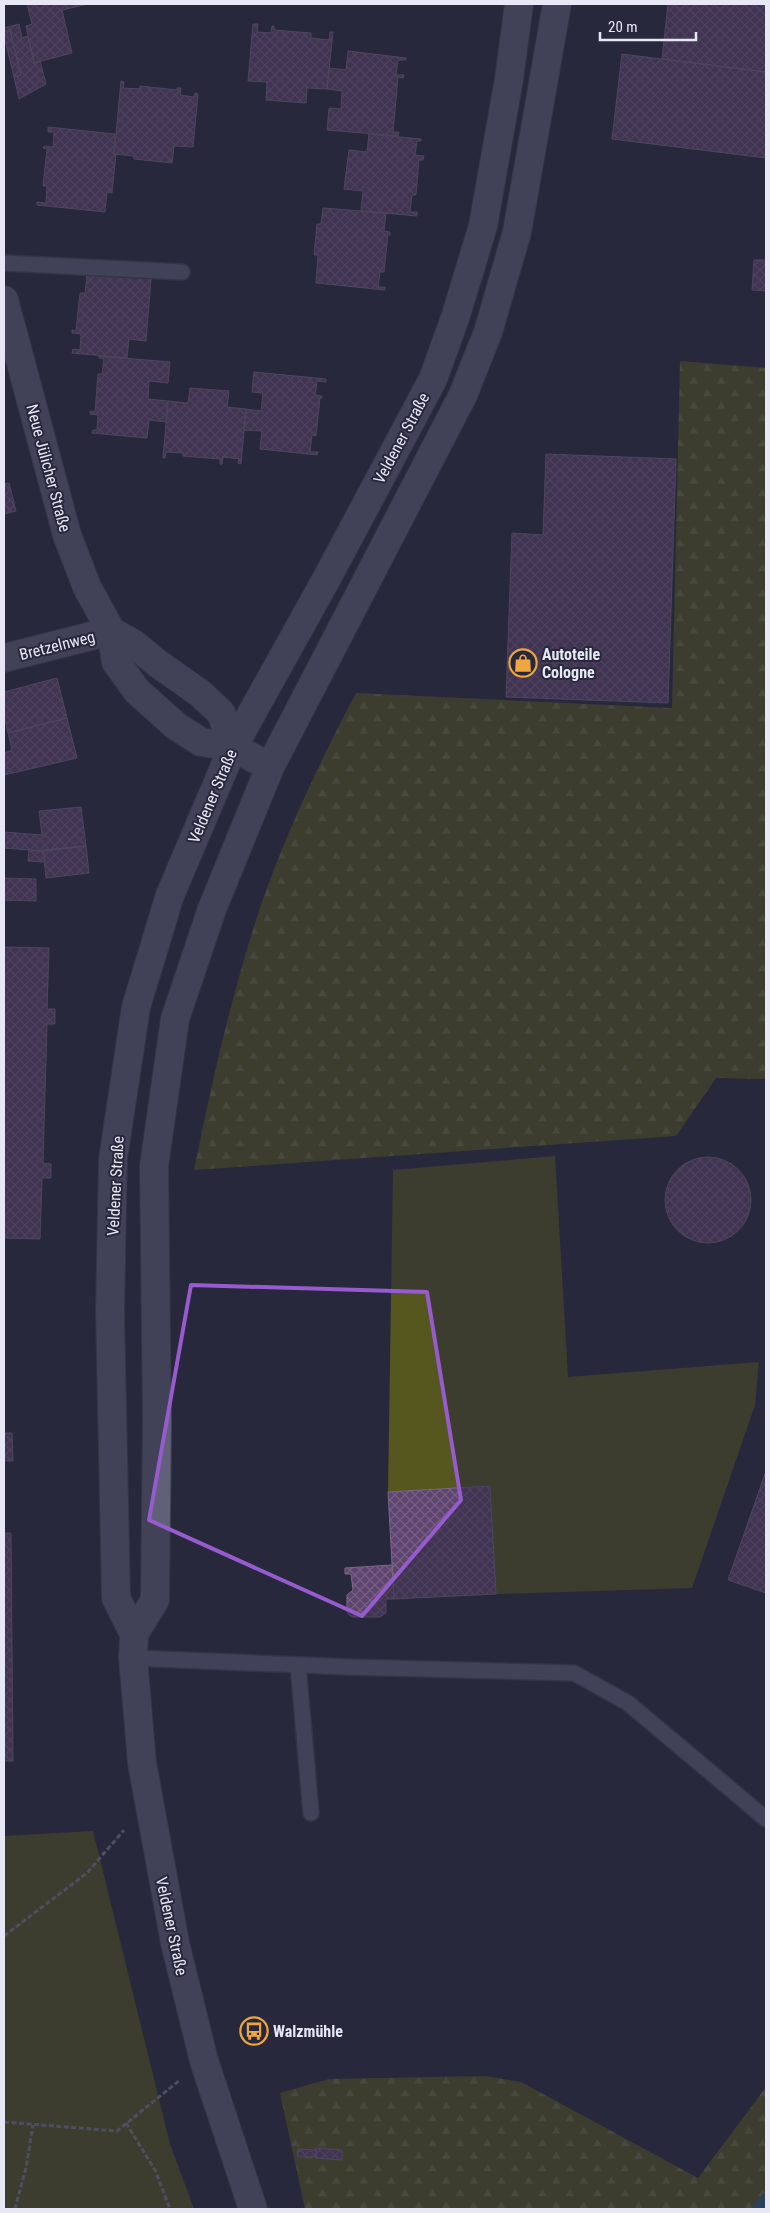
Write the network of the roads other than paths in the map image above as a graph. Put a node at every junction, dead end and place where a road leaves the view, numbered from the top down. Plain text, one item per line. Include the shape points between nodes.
1 (519, 4) edge
2 (557, 4) edge
3 (4, 263) edge
4 (182, 272) dead end
5 (4, 300) edge
6 (111, 631) junction
7 (4, 658) edge
8 (233, 747) junction
9 (270, 767) junction
10 (134, 1646) junction
11 (298, 1665) junction
12 (311, 1813) dead end
13 (766, 1819) edge
14 (253, 2209) edge

1 - 8 street, Veldener Straße via 483,226 433,379
2 - 9 street via 516,232 488,332 463,396
3 - 4 lane
5 - 6 street, Neue Jülicher Straße via 67,535 87,587
6 - 7 street, Bretzelnweg
6 - 8 street via 134,644 221,713
6 - 8 street, Neue Jülicher Straße via 116,662 137,691 176,726 200,742
8 - 9 street, Neue Jülicher Straße
8 - 10 street, Veldener Straße via 170,896 136,1007 113,1159 110,1311 116,1598
9 - 10 street via 212,909 176,1019 154,1166 155,1600
10 - 11 lane
10 - 14 street, Veldener Straße via 142,1763 175,1943 204,2061
11 - 12 lane
11 - 13 lane via 574,1673 628,1703

